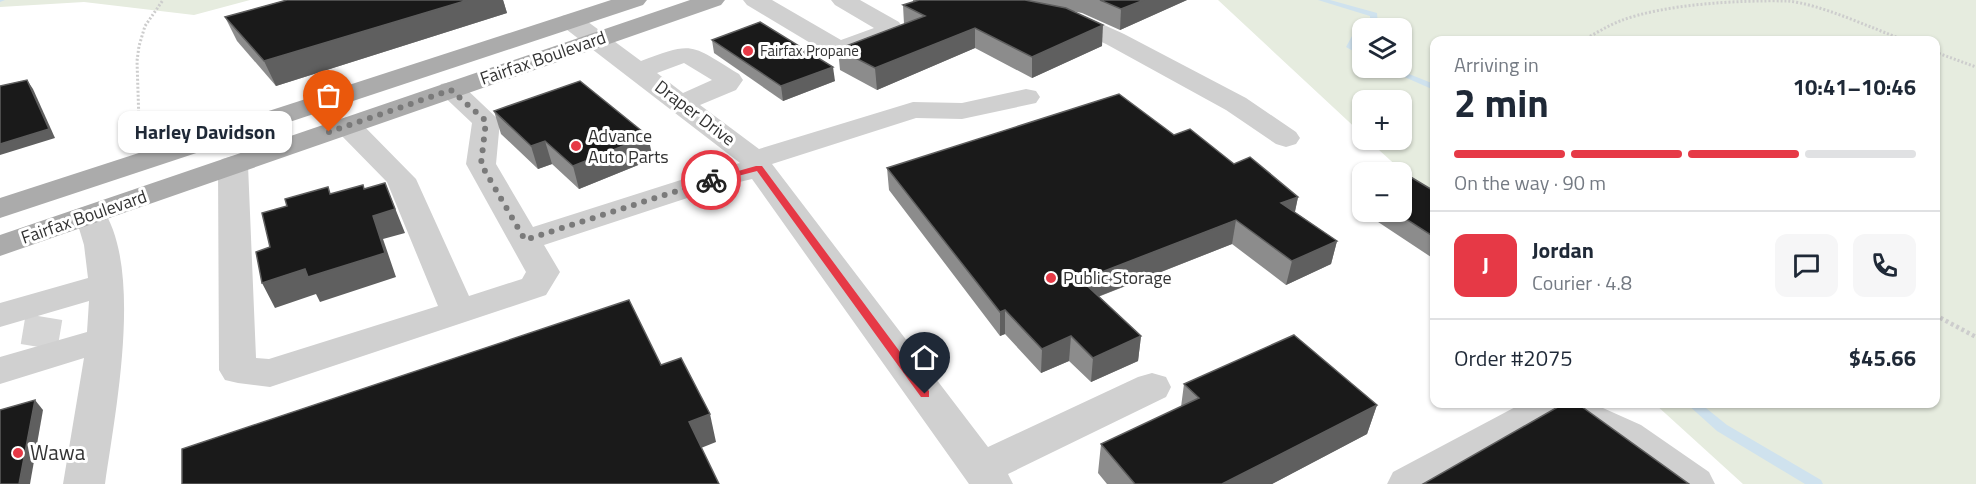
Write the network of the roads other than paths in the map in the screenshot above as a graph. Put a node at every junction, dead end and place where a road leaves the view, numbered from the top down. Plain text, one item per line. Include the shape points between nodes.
1 (635, 0) edge
2 (713, 0) edge
3 (755, 0) edge
4 (843, 0) edge
5 (992, 0) edge
6 (584, 30) junction
7 (639, 71) junction
8 (451, 90) junction
9 (1026, 97) dead end
10 (682, 103) junction
11 (1286, 138) dead end
12 (362, 140) junction
13 (756, 164) junction
14 (233, 165) junction
15 (0, 208) edge
16 (91, 214) junction
17 (525, 240) junction
18 (0, 246) edge
19 (107, 284) junction
20 (458, 312) junction
21 (0, 315) edge
22 (42, 331) junction
23 (105, 339) junction
24 (0, 371) edge
25 (1152, 387) dead end
26 (986, 477) edge
27 (84, 484) edge
28 (1408, 484) edge
29 (1694, 484) edge

1 - 6 main road, Fairfax Boulevard
2 - 6 main road, Fairfax Boulevard
3 - 4 street via 836,48 846,48 889,31 890,27
5 - 11 street via 1009,8 1072,20 1115,39 1236,104
6 - 7 street, Draper Drive
6 - 8 main road, Fairfax Boulevard
6 - 15 main road, Fairfax Boulevard
7 - 10 street, Draper Drive
7 - 10 street via 684,54 730,80
8 - 12 main road, Fairfax Boulevard
8 - 17 street via 486,121 481,164
9 - 13 street via 962,111 913,110
10 - 13 street, Draper Drive via 740,146
12 - 14 main road, Fairfax Boulevard
12 - 20 street via 402,179
13 - 17 street
13 - 26 street, Draper Drive
14 - 16 main road, Fairfax Boulevard
14 - 20 street via 238,370 270,373
16 - 18 main road, Fairfax Boulevard
16 - 19 street
17 - 20 street via 543,272 534,287
19 - 22 street
19 - 23 street
21 - 22 street
22 - 23 street
22 - 24 street
23 - 27 street
25 - 26 street
28 - 29 street via 1537,413 1578,413 1628,436

